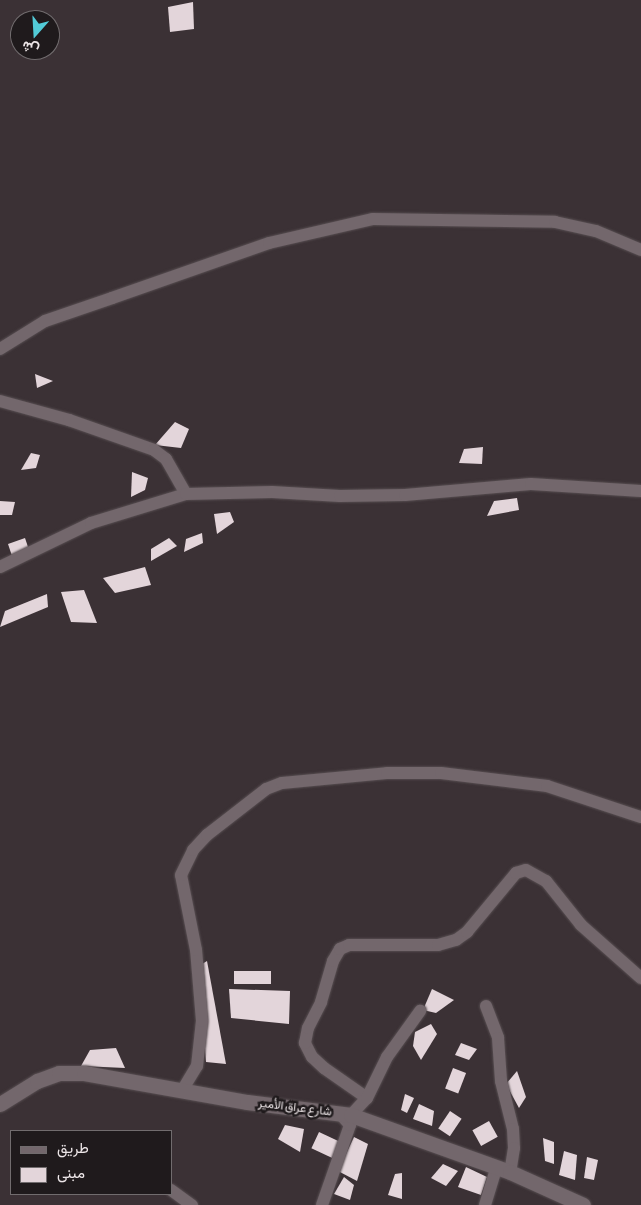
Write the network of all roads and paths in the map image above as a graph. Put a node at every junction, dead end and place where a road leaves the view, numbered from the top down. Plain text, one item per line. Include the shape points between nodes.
1 (641, 250) edge
2 (0, 349) edge
3 (0, 401) edge
4 (641, 491) edge
5 (186, 494) junction
6 (0, 567) edge
7 (641, 818) edge
8 (641, 978) edge
9 (486, 1006) dead end
10 (420, 1011) dead end
11 (183, 1089) junction
12 (366, 1098) junction
13 (0, 1104) edge
14 (346, 1114) junction
15 (503, 1170) junction
16 (172, 1191) edge
17 (324, 1204) edge
18 (192, 1205) edge
19 (485, 1205) edge
20 (583, 1205) edge

1 - 2 street via 604,233 555,222 373,219 270,243 131,291 45,321
3 - 5 street via 69,420 154,450 166,459
4 - 5 street via 531,484 405,495
5 - 6 street via 91,523
7 - 11 street via 547,786 441,773 387,773 290,782 266,789 207,835 194,850 181,875 196,950 202,1021 197,1066
8 - 12 street via 581,925 546,882 526,870 516,873 474,925 456,940 438,945 349,945 340,949 333,961 305,1043 312,1057 324,1068
9 - 15 street via 498,1038 501,1081 513,1129 514,1148
10 - 12 street via 387,1057
11 - 13 main road, شارع عراق الأمير via 103,1075 59,1073 37,1081
11 - 14 main road, شارع عراق الأمير via 247,1102
12 - 14 street
14 - 15 main road, شارع عراق الأمير
14 - 17 street via 350,1125
15 - 19 street
15 - 20 main road, شارع عراق الأمير
16 - 18 street

